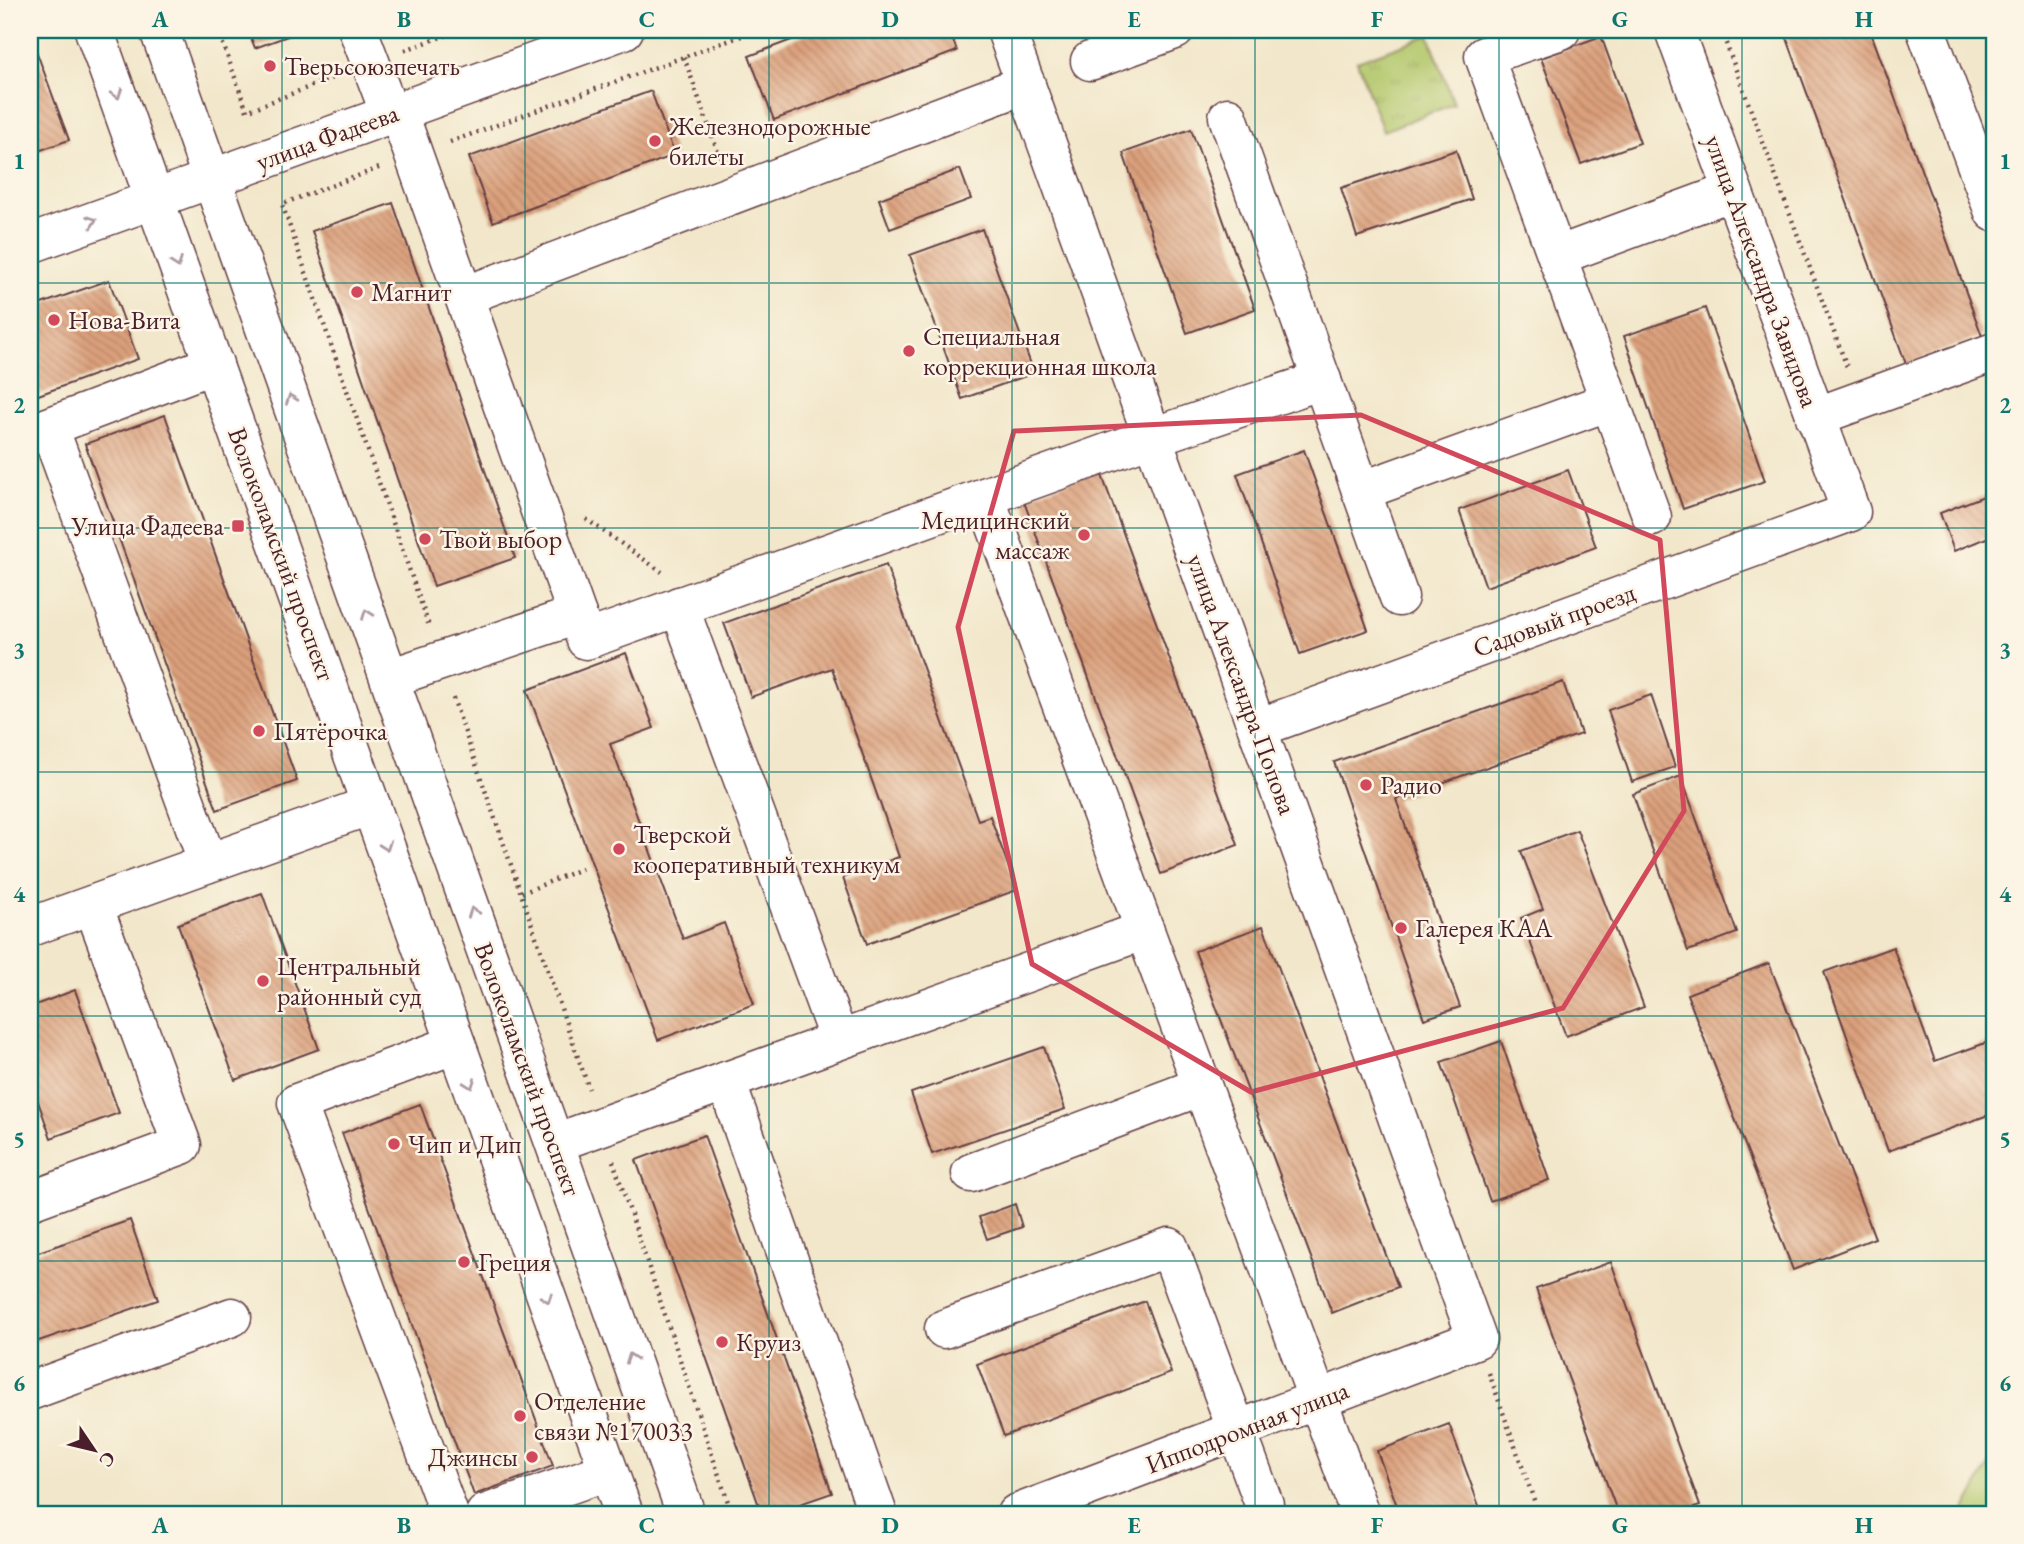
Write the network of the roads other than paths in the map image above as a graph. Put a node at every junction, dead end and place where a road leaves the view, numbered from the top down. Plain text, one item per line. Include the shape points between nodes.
1 (94, 30) edge
2 (159, 30) edge
3 (358, 30) edge
4 (624, 30) edge
5 (1006, 30) edge
6 (1175, 30) edge
7 (1561, 30) edge
8 (1674, 30) edge
9 (1926, 30) edge
10 (1090, 61) dead end
11 (1026, 84) junction
12 (394, 113) junction
13 (1228, 117) dead end
14 (212, 178) junction
15 (1733, 191) junction
16 (155, 198) junction
17 (1994, 212) edge
18 (30, 244) edge
19 (1557, 256) junction
20 (464, 296) junction
21 (1994, 352) edge
22 (214, 364) junction
23 (1322, 380) junction
24 (1610, 401) junction
25 (1815, 417) junction
26 (39, 430) edge
27 (1153, 437) junction
28 (1361, 491) junction
29 (985, 497) junction
30 (1851, 512) joint
31 (1652, 517) dead end
32 (1399, 597) dead end
33 (690, 602) junction
34 (577, 615) junction
35 (390, 678) junction
36 (1258, 728) junction
37 (371, 804) junction
38 (208, 863) junction
39 (93, 905) junction
40 (30, 927) edge
41 (1145, 930) junction
42 (839, 1040) junction
43 (456, 1044) junction
44 (726, 1081) junction
45 (1202, 1086) junction
46 (555, 1143) junction
47 (971, 1172) dead end
48 (30, 1201) edge
49 (232, 1317) dead end
50 (944, 1329) dead end
51 (1478, 1339) joint
52 (30, 1391) edge
53 (1318, 1400) junction
54 (1236, 1430) junction
55 (608, 1471) junction
56 (1264, 1504) dead end
57 (449, 1514) edge
58 (485, 1514) edge
59 (624, 1514) edge
60 (686, 1514) edge
61 (878, 1514) edge
62 (1016, 1514) edge
63 (1360, 1514) edge

1 -> 16 street, Волоколамский проспект
2 - 14 street, Волоколамский проспект
3 - 12 street
4 - 12 street, улица Фадеева
5 - 11 street, улица Александра Попова
6 - 10 street
7 - 19 street via 1485,56
8 - 15 street, улица Александра Завидова
9 - 17 street
11 - 20 street
11 - 27 street, улица Александра Попова
12 - 14 street, улица Фадеева
12 - 20 street via 414,155
13 - 23 street
14 - 16 street, улица Фадеева
35 -> 14 street, Волоколамский проспект
15 - 19 street
15 - 25 street, улица Александра Завидова
18 -> 16 street, улица Фадеева
16 -> 22 street, Волоколамский проспект
19 - 24 street
20 - 34 street
21 - 25 street
22 - 26 street
22 - 37 street, Волоколамский проспект
23 - 27 street
23 - 28 street
24 - 28 street
24 - 31 street
25 - 30 street, улица Александра Завидова
26 - 38 street
27 - 29 street
27 - 36 street, улица Александра Попова
28 - 32 street
29 - 33 street
29 - 41 street
30 - 36 street, Садовый проезд
33 - 34 street via 586,640
33 - 42 street
34 - 35 street
46 -> 35 street, Волоколамский проспект
36 - 51 street, улица Александра Попова
37 - 38 street
37 -> 43 street, Волоколамский проспект
38 - 39 street
39 - 40 street
39 - 48 street via 182,1145
41 - 42 street
41 - 45 street
42 - 44 street
43 -> 55 street, Волоколамский проспект
43 - 57 street via 297,1103
44 - 46 street
44 - 61 street
45 - 47 street
45 - 53 street
60 -> 46 street, Волоколамский проспект
49 - 52 street
50 - 54 street via 1169,1247
51 - 53 street, Ипподромная улица
53 - 54 street, Ипподромная улица
53 - 63 street
54 - 56 street
54 - 62 street, Ипподромная улица
55 - 58 street
55 - 59 street, Волоколамский проспект

